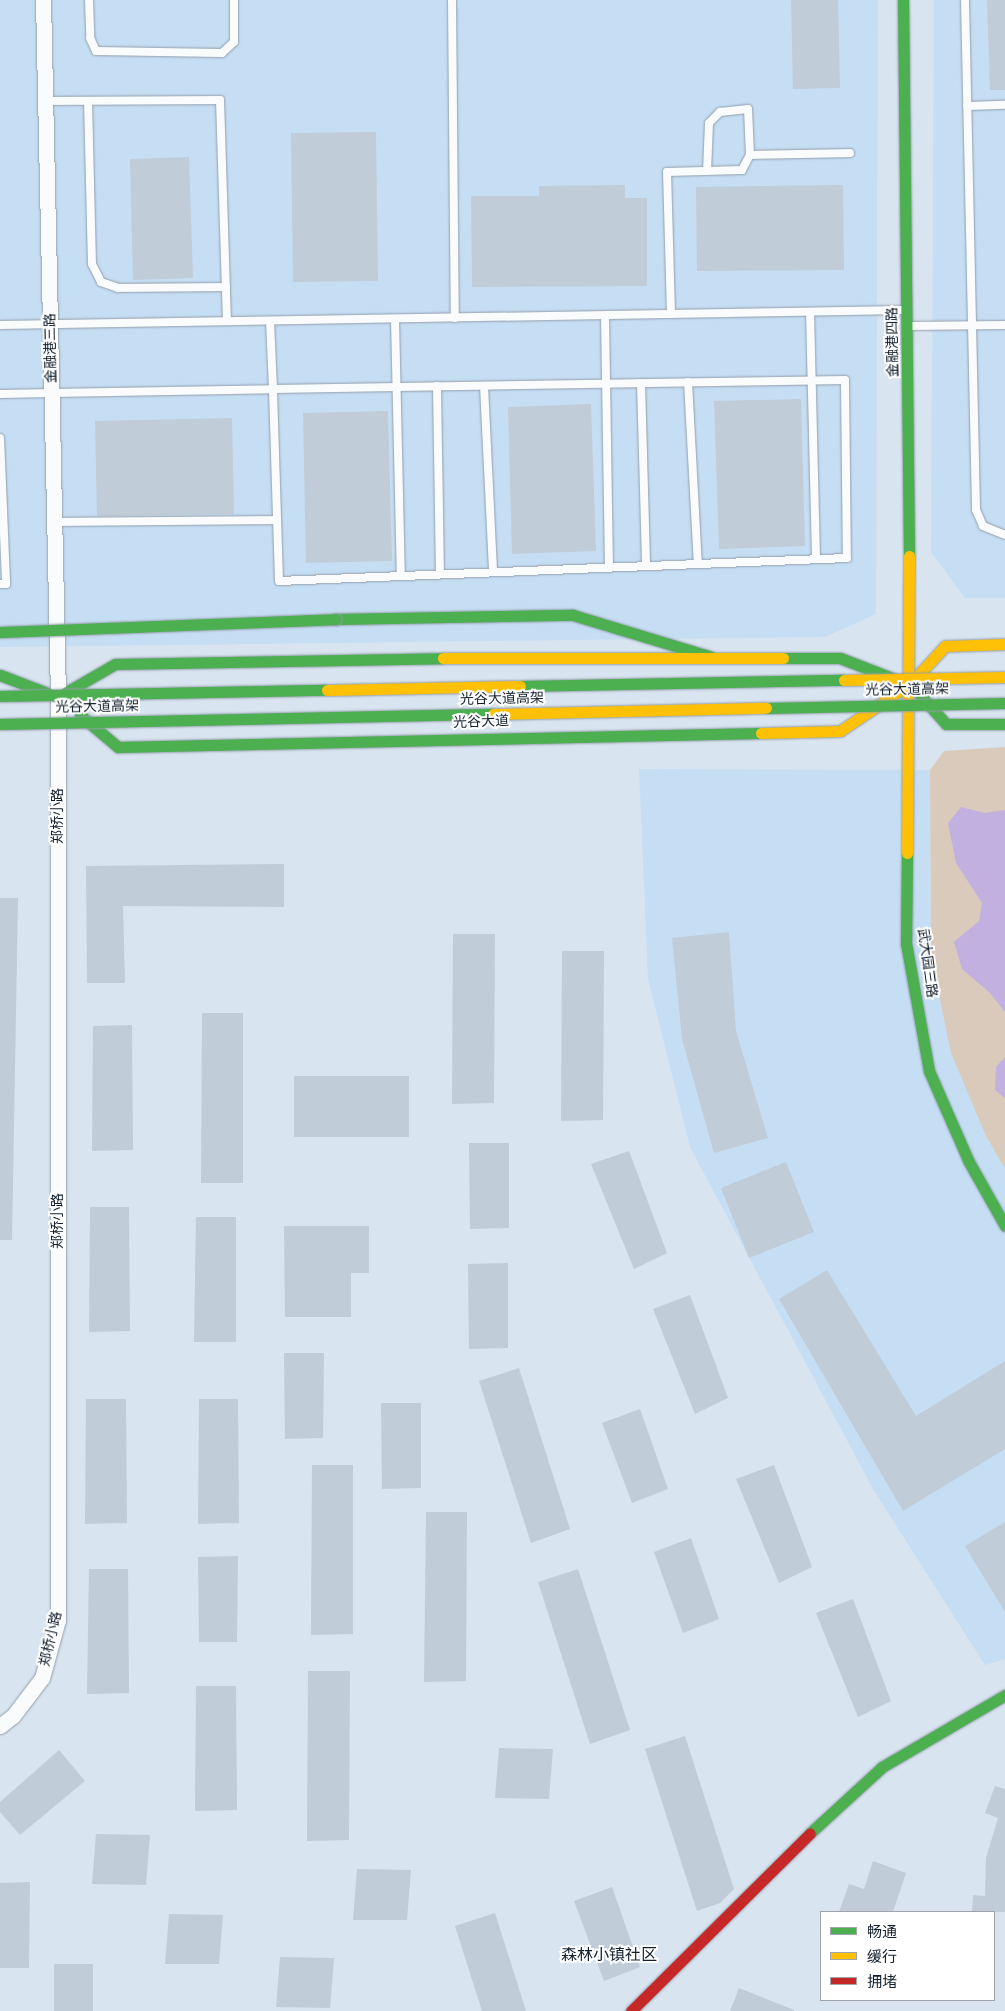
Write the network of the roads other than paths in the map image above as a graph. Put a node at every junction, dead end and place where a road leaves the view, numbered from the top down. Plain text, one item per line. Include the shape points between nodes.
1 (43, 0) edge
2 (89, 0) edge
3 (234, 0) edge
4 (452, 0) edge
5 (903, 0) edge
6 (965, 0) edge
7 (45, 101) junction
8 (88, 101) junction
9 (1005, 105) edge
10 (967, 106) junction
11 (850, 153) dead end
12 (750, 155) junction
13 (707, 171) junction
14 (226, 287) junction
15 (908, 310) junction
16 (810, 312) junction
17 (671, 314) junction
18 (605, 315) junction
19 (455, 318) junction
20 (395, 319) junction
21 (270, 320) junction
22 (227, 321) junction
23 (50, 324) junction
24 (0, 325) edge
25 (972, 325) junction
26 (1005, 325) edge
27 (908, 326) junction
28 (811, 380) junction
29 (688, 382) junction
30 (641, 383) junction
31 (606, 384) junction
32 (437, 386) junction
33 (484, 386) junction
34 (396, 387) junction
35 (272, 389) junction
36 (52, 393) junction
37 (0, 394) edge
38 (0, 438) edge
39 (277, 520) junction
40 (54, 522) junction
41 (1005, 535) edge
42 (816, 559) junction
43 (698, 564) junction
44 (646, 566) junction
45 (609, 567) junction
46 (493, 572) junction
47 (440, 574) junction
48 (401, 576) junction
49 (0, 584) edge
50 (0, 632) edge
51 (1005, 644) edge
52 (712, 657) junction
53 (0, 675) edge
54 (1005, 677) edge
55 (910, 684) junction
56 (0, 696) edge
57 (58, 697) junction
58 (1005, 703) edge
59 (0, 724) edge
60 (1005, 724) edge
61 (0, 730) edge
62 (1005, 1226) edge
63 (1005, 1695) edge
64 (0, 1726) edge
65 (636, 2009) edge

1 - 7 street, 金融港三路
2 - 3 lane via 90,38 96,51 222,53 234,42
4 - 19 lane
5 - 15 main road, 金融港四路
6 - 10 lane
7 - 8 lane
7 - 23 street, 金融港三路
8 - 14 lane via 92,264 101,282 118,288
8 - 14 lane via 220,100
9 - 10 lane
10 - 25 lane
11 - 12 lane
12 - 13 lane via 742,170
12 - 13 lane via 748,109 720,112 709,123
13 - 17 lane via 668,172
14 - 22 lane
15 - 16 lane
15 - 27 main road, 金融港四路
16 - 17 lane
16 - 28 lane
17 - 18 lane
18 - 19 lane
18 - 31 lane
19 - 20 lane
20 - 21 lane
20 - 34 lane
21 - 22 lane
21 - 35 lane
22 - 23 lane
23 - 24 lane
23 - 36 street, 金融港三路
25 - 26 lane
25 - 27 lane
25 - 41 lane via 976,510 983,526
27 - 55 main road, 金融港四路
28 - 29 lane
28 - 42 lane
28 - 42 lane via 845,380 847,558
29 - 30 lane
29 - 43 lane
30 - 31 lane
30 - 44 lane
31 - 33 lane
31 - 45 lane
32 - 33 lane
32 - 34 lane
32 - 47 lane
33 - 46 lane
34 - 35 lane
34 - 48 lane
35 - 36 lane
35 - 39 lane
36 - 37 lane
36 - 40 street, 金融港三路
38 - 49 lane via 6,584
39 - 40 lane
39 - 48 lane via 279,581
40 - 57 street, 金融港三路
42 - 43 lane
43 - 44 lane
44 - 45 lane
45 - 46 lane
46 - 47 lane
47 - 48 lane
50 - 52 main road, bridge via 336,619 573,615
51 - 55 main road, 光谷大道 via 945,646
52 - 55 main road via 840,658
52 - 57 main road via 115,664
53 - 57 main road, 光谷大道
54 - 56 main road, 光谷大道高架, bridge
55 - 57 main road, 光谷大道 via 840,731 474,737 272,746 118,747
55 - 60 main road via 946,724
55 - 62 main road, 武大园三路 via 906,943 929,1071 968,1162
57 - 61 main road
57 - 64 street, 郑桥小路 via 58,1620 42,1678 13,1716
58 - 59 main road, 光谷大道高架, bridge
63 - 65 main road via 882,1767 768,1872

